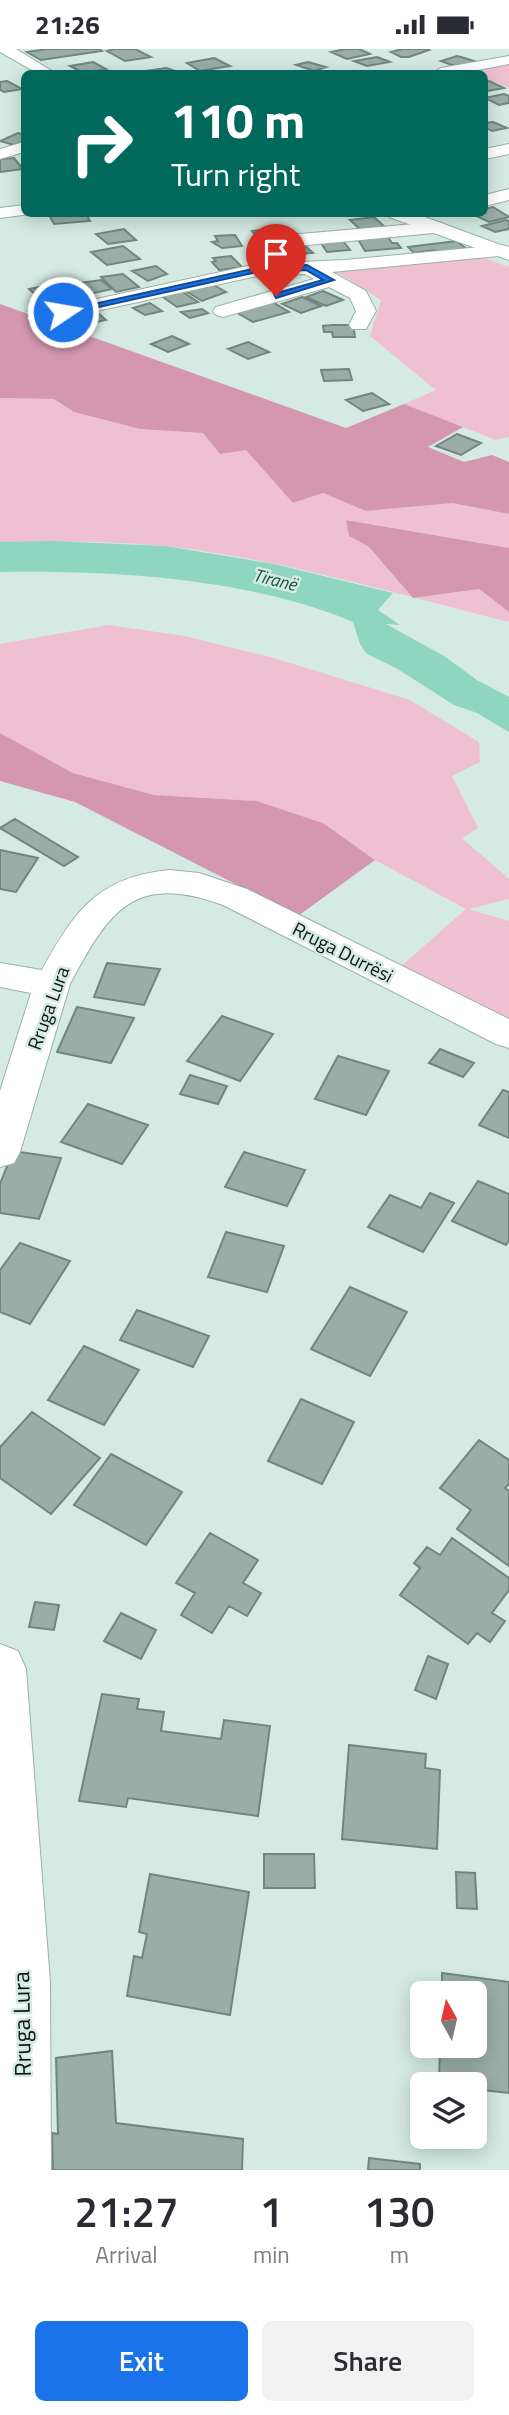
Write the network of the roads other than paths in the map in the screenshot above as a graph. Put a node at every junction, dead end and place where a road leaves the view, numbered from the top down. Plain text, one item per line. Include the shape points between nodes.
1 (5, 49) edge
2 (509, 60) edge
3 (42, 70) edge
4 (457, 70) edge
5 (21, 148) edge
6 (509, 149) edge
7 (488, 153) edge
8 (0, 154) edge
9 (509, 194) edge
10 (488, 200) edge
11 (21, 210) edge
12 (0, 213) edge
13 (409, 217) edge
14 (435, 221) edge
15 (267, 243) dead end
16 (505, 252) edge
17 (307, 267) junction
18 (330, 280) junction
19 (223, 311) dead end
20 (37, 318) dead end
21 (359, 325) dead end
22 (172, 881) joint
23 (0, 975) edge
24 (52, 984) junction
25 (509, 1035) edge
26 (0, 1152) edge
27 (0, 1669) edge
28 (20, 2170) edge

1 - 3 street
2 - 4 street
5 - 8 street
6 - 7 street
9 - 10 street
11 - 12 street
13 - 14 street
14 - 15 street
14 - 16 street
16 - 17 street
17 - 18 street
17 - 20 street via 237,274
18 - 19 street
18 - 21 street via 363,301 366,311
22 - 24 street, Rruga Lura via 147,883 111,898 98,910
22 - 25 street, Rruga Durrësi via 199,884 235,897
23 - 24 street
24 - 26 street, Rruga Lura
27 - 28 street, Rruga Lura via 21,1958 24,2102

